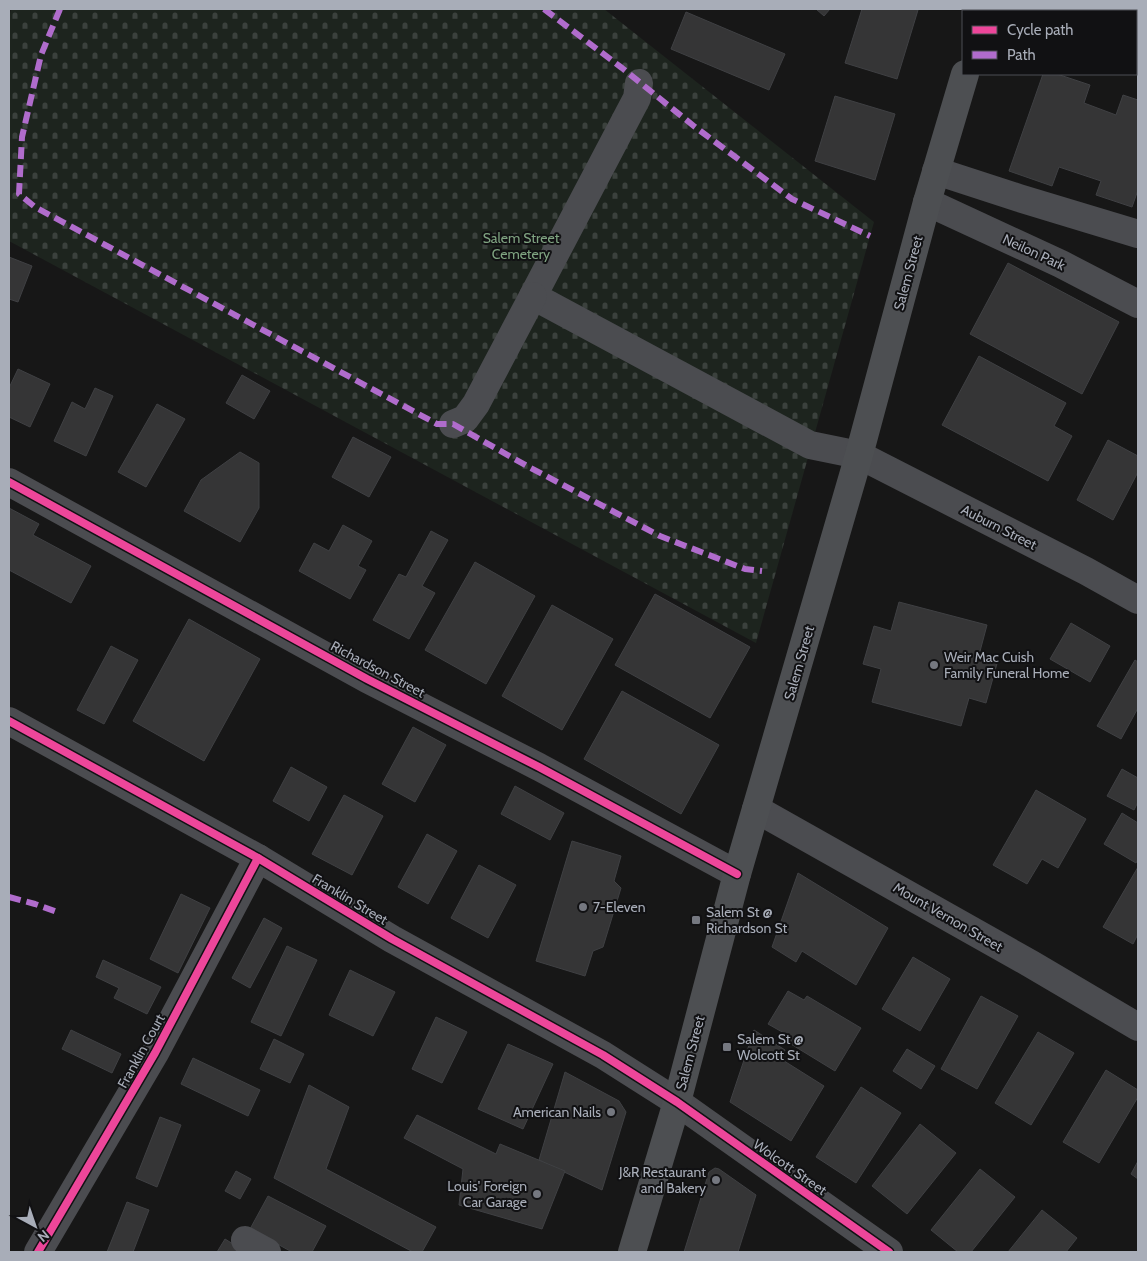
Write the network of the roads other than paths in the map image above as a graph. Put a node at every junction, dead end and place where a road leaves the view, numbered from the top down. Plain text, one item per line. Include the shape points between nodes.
1 (965, 75) edge
2 (639, 83) dead end
3 (936, 171) junction
4 (927, 202) junction
5 (1138, 234) edge
6 (533, 296) junction
7 (1138, 304) edge
8 (453, 424) dead end
9 (859, 455) junction
10 (9, 482) edge
11 (1138, 600) edge
12 (9, 721) edge
13 (756, 809) junction
14 (258, 858) junction
15 (737, 874) junction
16 (1138, 1027) edge
17 (677, 1102) junction
18 (38, 1252) edge
19 (632, 1252) edge
20 (889, 1252) edge

1 - 3 main road, Salem Street
2 - 6 street via 637,98
3 - 4 main road, Salem Street
3 - 5 street
4 - 7 street, Neilon Park via 1061,264
4 - 9 main road, Salem Street
6 - 8 street via 476,404 465,419
6 - 9 street, Auburn Street via 810,445
9 - 11 street, Auburn Street
9 - 13 main road, Salem Street
10 - 15 street, Richardson Street via 367,679
12 - 14 street, Franklin Street
13 - 15 main road, Salem Street
13 - 16 street, Mount Vernon Street
14 - 17 street, Franklin Street via 392,939 603,1055
14 - 18 street, Franklin Court via 155,1053
15 - 17 main road, Salem Street
17 - 19 main road, Salem Street
17 - 20 street, Wolcott Street

